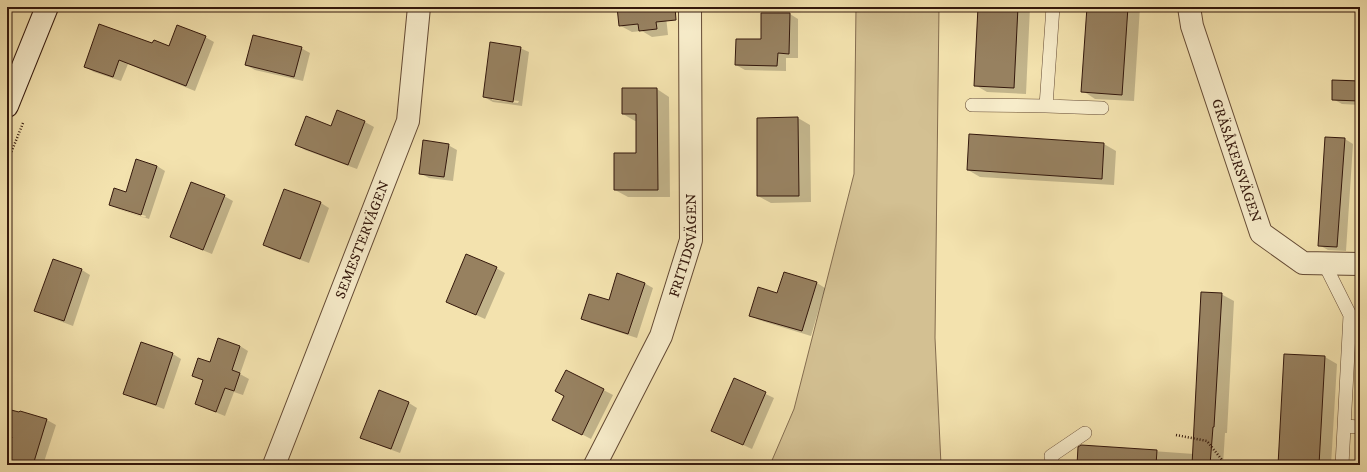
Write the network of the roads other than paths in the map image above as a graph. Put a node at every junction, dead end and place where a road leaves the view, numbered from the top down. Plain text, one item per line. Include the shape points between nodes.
1 (47, 7) edge
2 (419, 7) edge
3 (690, 7) edge
4 (1053, 7) edge
5 (1189, 7) edge
6 (972, 105) dead end
7 (7, 106) edge
8 (1046, 106) junction
9 (1102, 108) dead end
10 (1324, 263) junction
11 (1360, 264) edge
12 (1344, 426) junction
13 (1360, 426) edge
14 (1085, 433) dead end
15 (274, 465) edge
16 (595, 465) edge
17 (1052, 465) edge
18 (1342, 465) edge

1 - 7 street
2 - 15 street, SEMESTERVÄGEN via 408,121
3 - 16 street, FRITIDSVÄGEN via 691,240 661,336
4 - 8 lane
5 - 10 street, GRÄSÅKERSVÄGEN via 1192,26 1261,233 1303,263
6 - 8 lane
8 - 9 lane
10 - 11 street, GRÄSÅKERSVÄGEN
10 - 12 lane via 1350,315
12 - 13 lane
12 - 18 lane
14 - 17 lane via 1051,456

